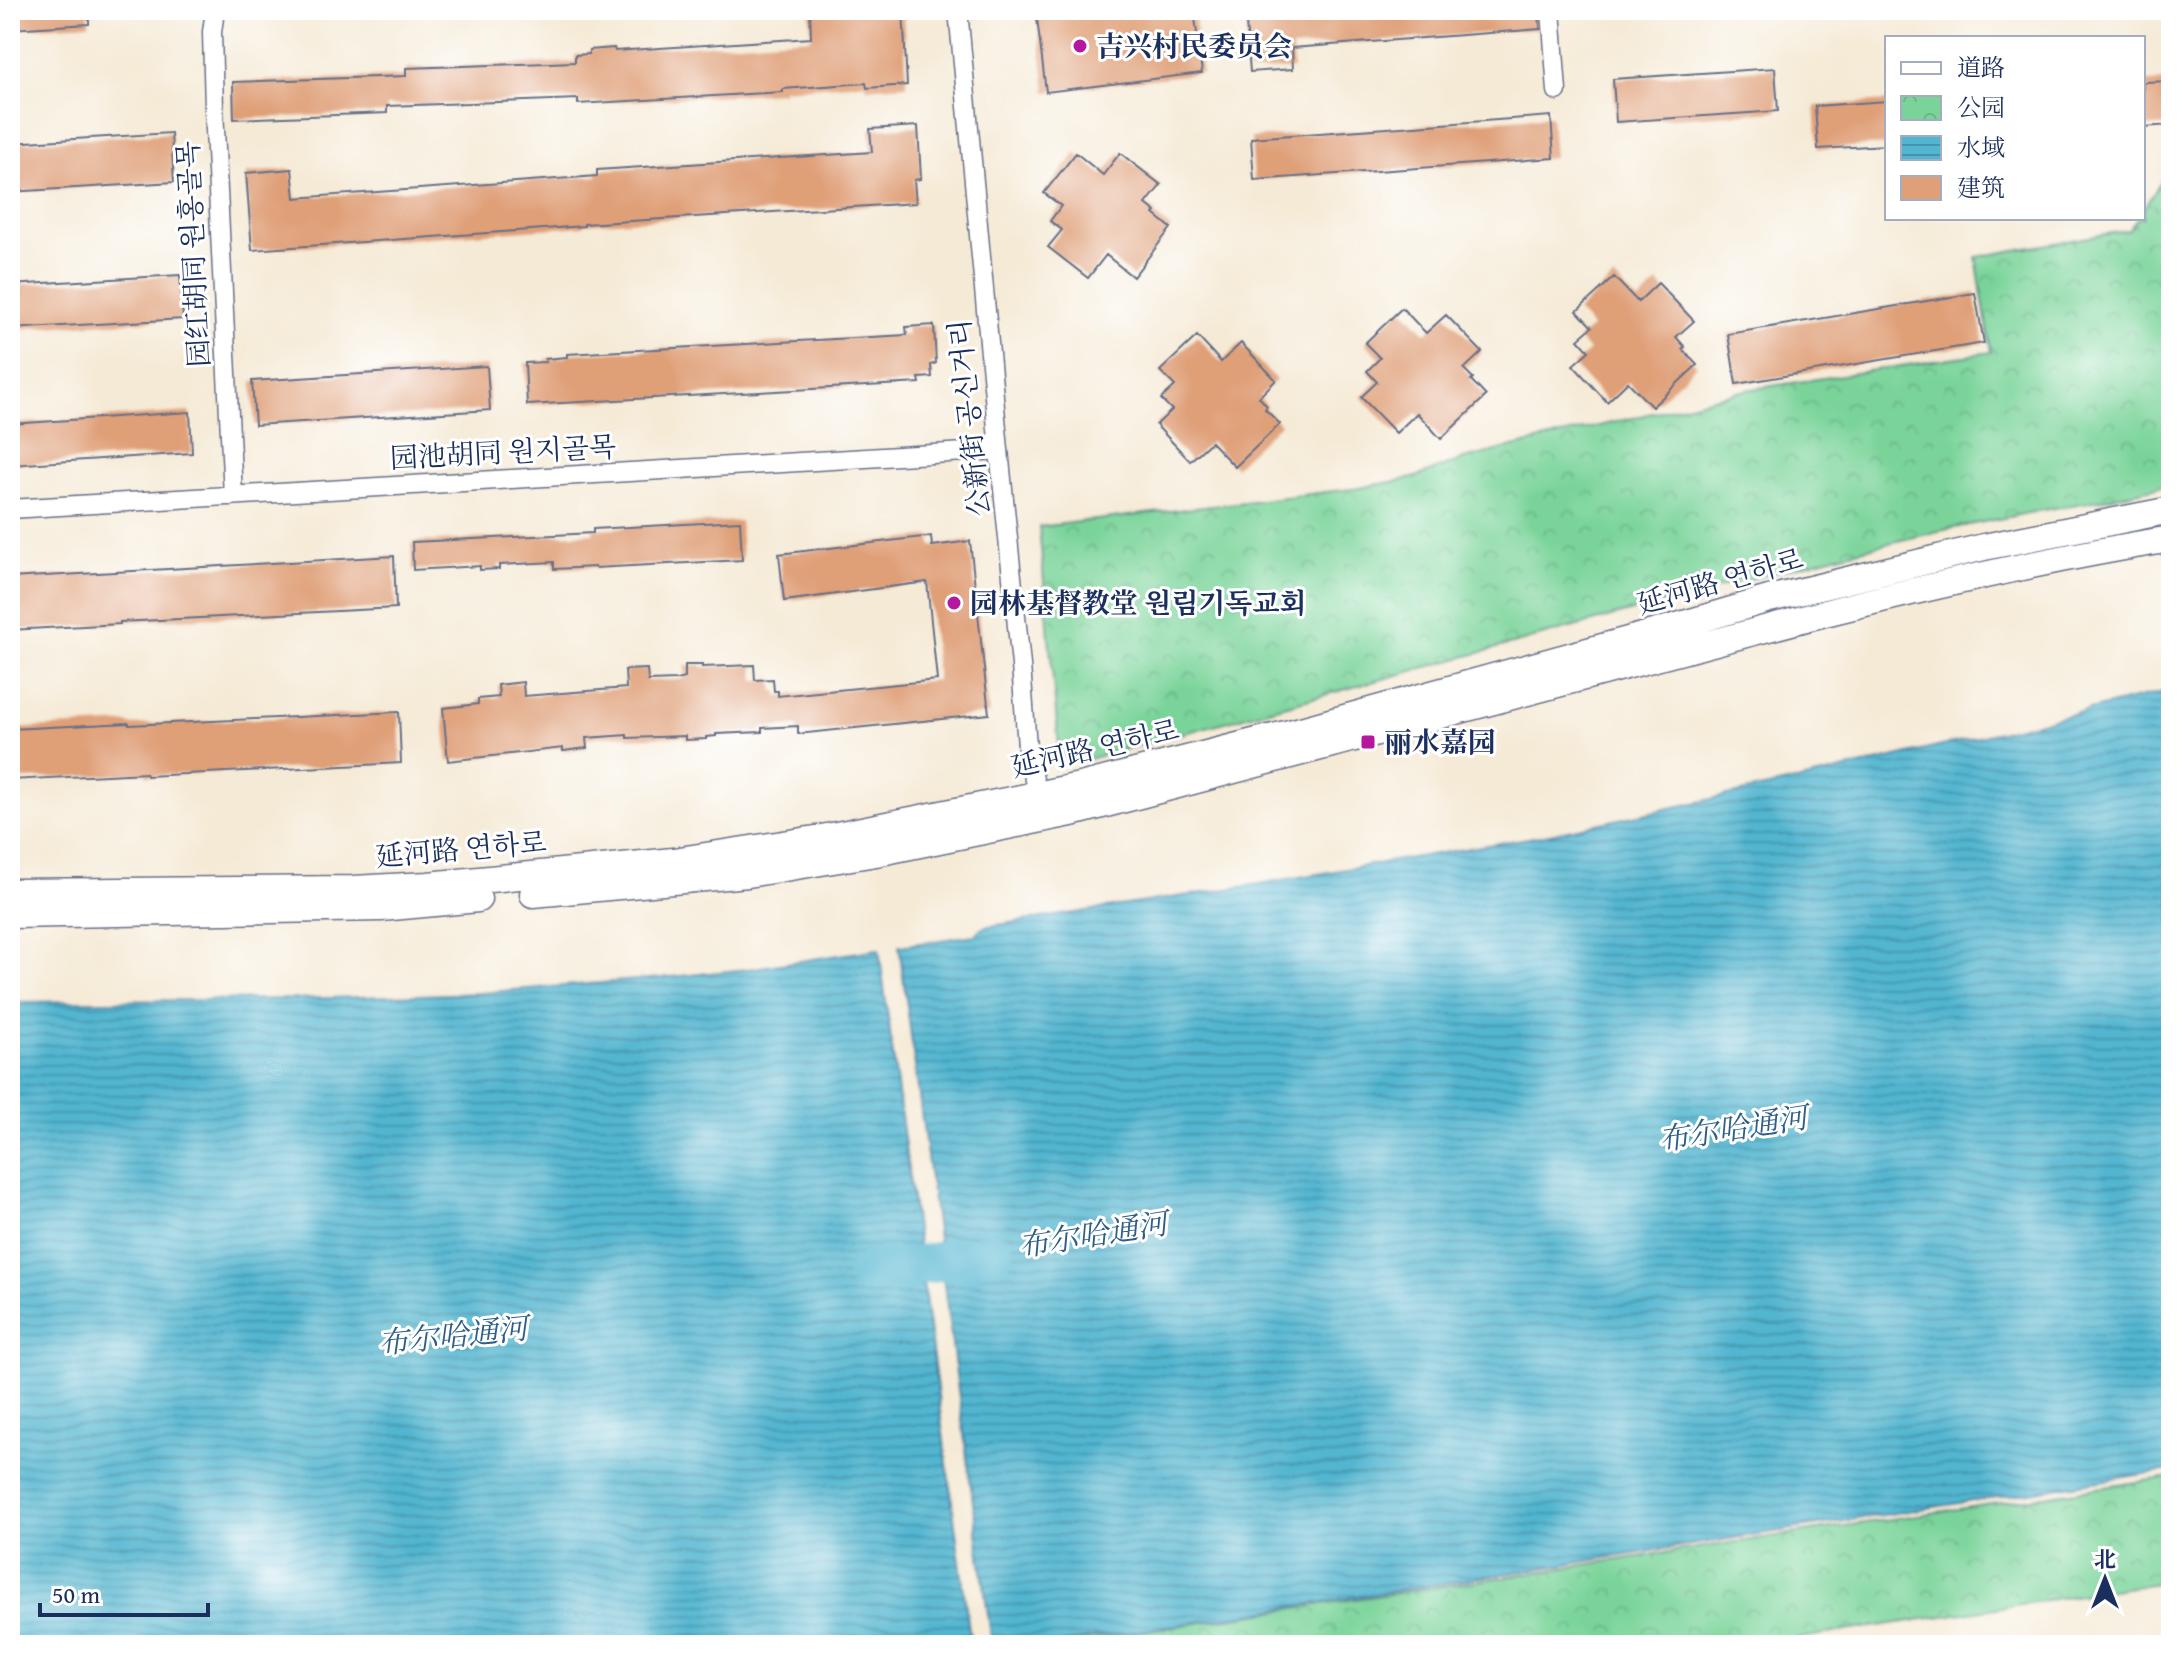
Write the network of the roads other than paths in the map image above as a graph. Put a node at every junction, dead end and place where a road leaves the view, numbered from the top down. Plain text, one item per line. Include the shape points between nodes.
1 (215, 10) edge
2 (958, 10) edge
3 (1551, 10) edge
4 (1557, 91) dead end
5 (999, 450) junction
6 (233, 496) junction
7 (10, 509) edge
8 (2171, 510) edge
9 (2171, 539) edge
10 (1040, 807) junction
11 (10, 892) edge
12 (10, 915) edge

1 - 6 street, 园红胡同 원홍골목 via 214,109
2 - 5 street, 公新街 공신거리
3 - 4 street
5 - 6 street, 园池胡同 원지골목
5 - 10 street, 公新街 공신거리 via 1027,747
6 - 7 street, 园池胡同 원지골목
8 - 10 main road, 延河路 연하로 via 1984,547 1769,599 1151,769
9 - 10 main road, 延河路 연하로 via 1839,609 1076,812
10 - 11 main road, 延河路 연하로 via 722,855 547,875 388,888
10 - 12 main road, 延河路 연하로 via 876,853 748,874 381,908

